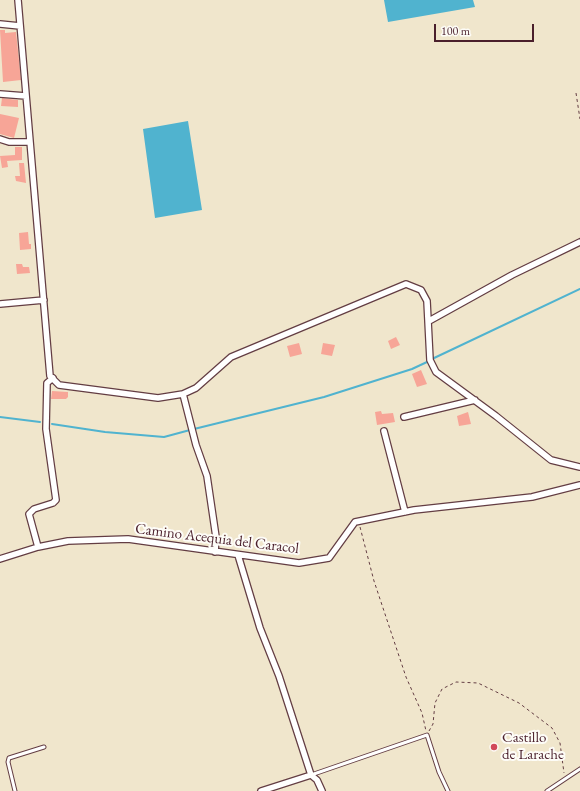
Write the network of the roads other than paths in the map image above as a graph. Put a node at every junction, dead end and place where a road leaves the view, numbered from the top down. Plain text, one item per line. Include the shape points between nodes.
1 (18, 0) edge
2 (0, 24) edge
3 (20, 26) junction
4 (0, 94) edge
5 (26, 96) junction
6 (0, 139) edge
7 (30, 142) junction
8 (580, 242) edge
9 (44, 300) junction
10 (0, 304) edge
11 (429, 321) junction
12 (53, 378) junction
13 (183, 394) junction
14 (475, 400) junction
15 (404, 417) dead end
16 (384, 431) dead end
17 (580, 468) edge
18 (580, 486) edge
19 (405, 512) junction
20 (38, 547) junction
21 (215, 552) junction
22 (238, 555) junction
23 (0, 559) edge
24 (44, 747) dead end
25 (580, 769) edge
26 (311, 775) junction
27 (15, 791) edge
28 (261, 791) edge
29 (322, 791) edge
30 (448, 791) edge
31 (547, 791) edge

1 - 3 street
2 - 3 street
3 - 5 street
4 - 5 street
5 - 7 street
6 - 7 street via 9,142
7 - 9 street
8 - 11 street via 512,275
9 - 10 street
9 - 12 street via 50,376
11 - 13 street via 427,301 421,290 406,284 231,357 196,388
11 - 14 street via 430,360 436,372
12 - 13 street via 59,385 158,398
12 - 20 street via 47,383 46,429 56,500 34,509 29,514
13 - 21 street via 207,476 216,537
14 - 15 street
14 - 17 street via 550,460
16 - 19 street
18 - 19 street via 532,497
19 - 22 street, Camino Acequia del Caracol via 356,522 329,558 299,563
20 - 21 street, Camino Acequia del Caracol via 68,541 128,539
20 - 23 street, Camino Acequia del Caracol
21 - 22 street, Camino Acequia del Caracol
22 - 26 street via 260,628 279,676
24 - 27 lane via 9,758
25 - 31 lane
26 - 28 street
26 - 29 street via 317,780
26 - 30 lane via 427,735

